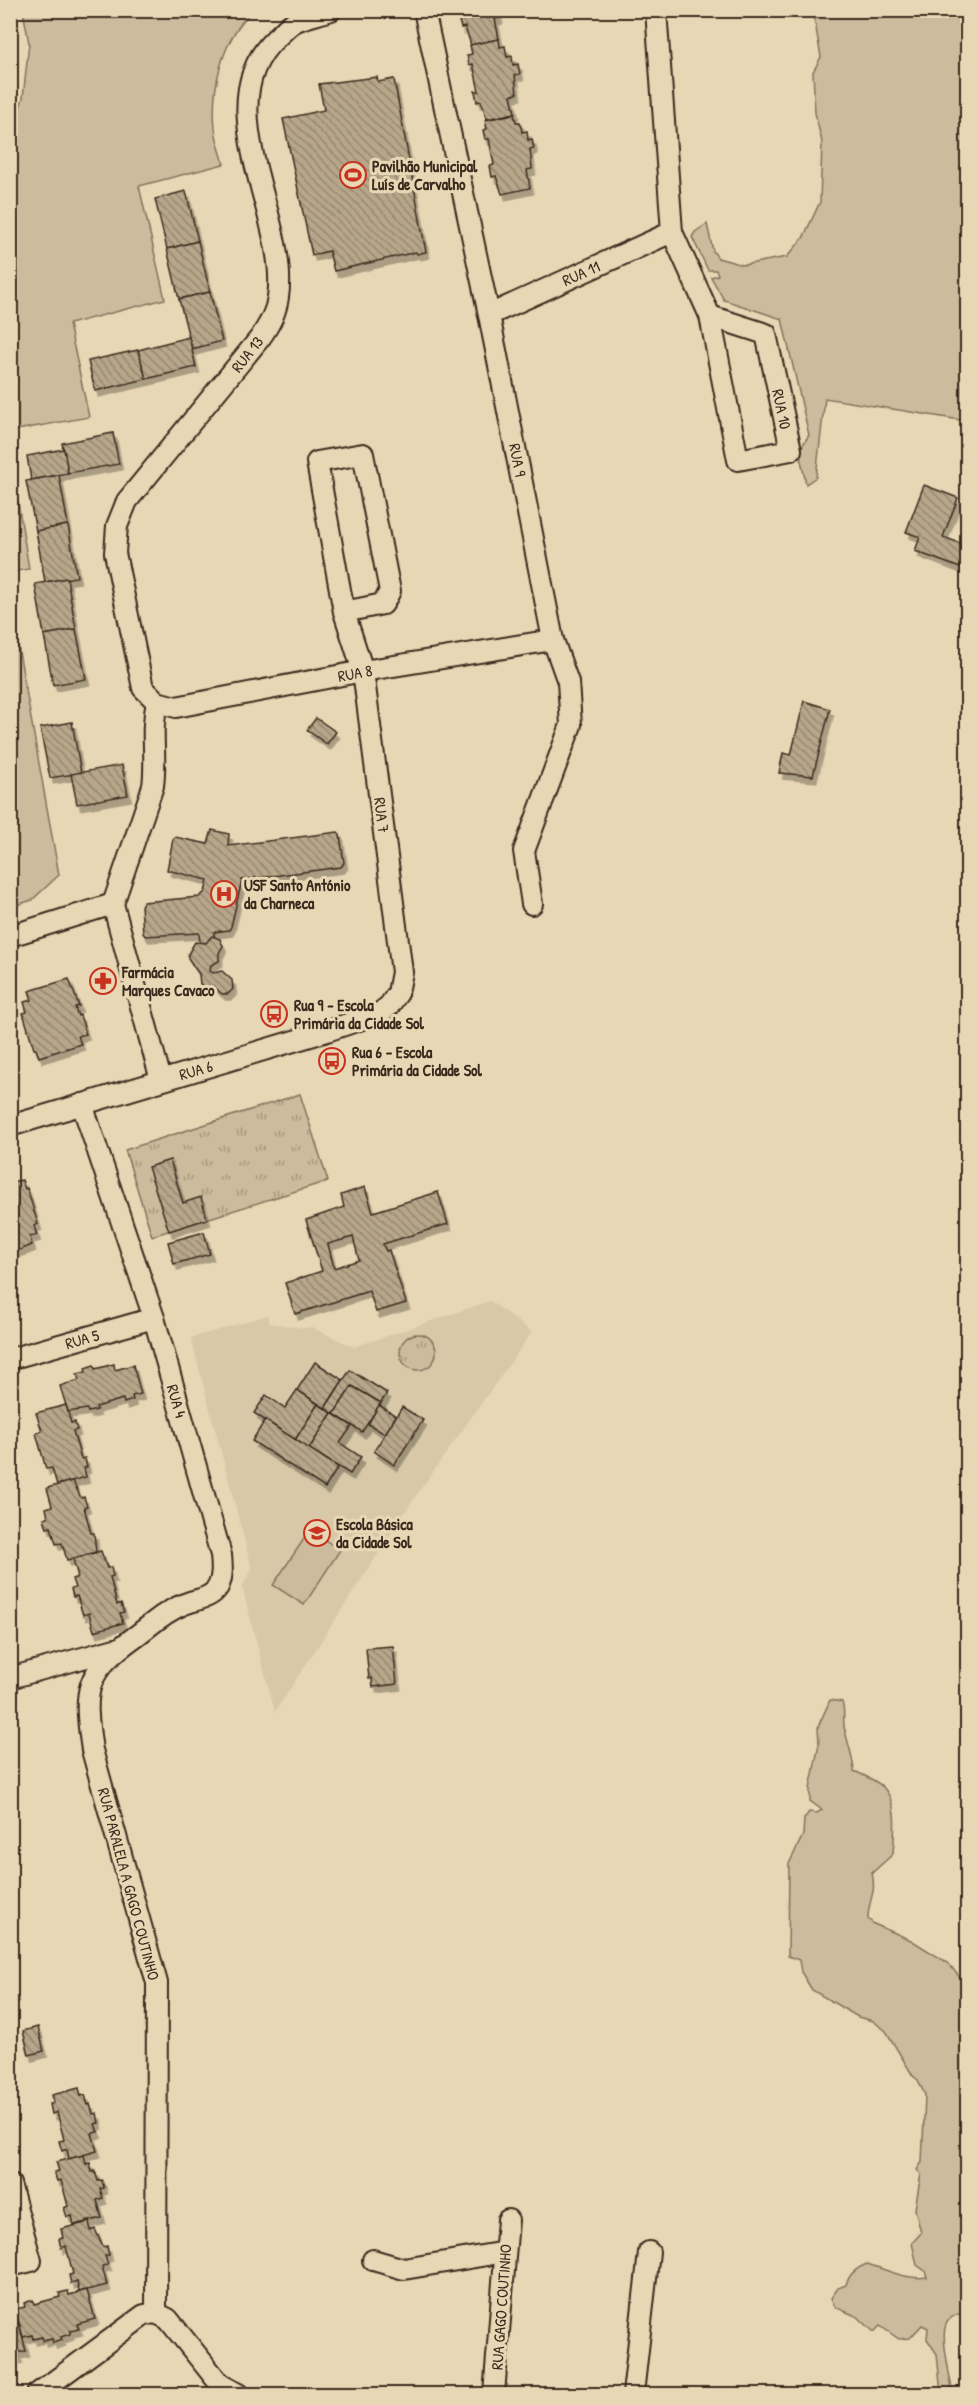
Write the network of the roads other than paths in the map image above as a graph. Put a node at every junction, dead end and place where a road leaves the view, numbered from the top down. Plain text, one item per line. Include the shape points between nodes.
1 (331, 10) edge
2 (424, 10) edge
3 (656, 10) edge
4 (672, 232) junction
5 (489, 315) junction
6 (710, 316) junction
7 (344, 612) junction
8 (553, 640) junction
9 (363, 671) junction
10 (157, 702) junction
11 (113, 904) junction
12 (532, 904) dead end
13 (10, 936) edge
14 (380, 1013) joint
15 (161, 1080) junction
16 (82, 1104) junction
17 (10, 1126) edge
18 (154, 1318) junction
19 (10, 1359) edge
20 (118, 1648) junction
21 (10, 1678) edge
22 (10, 2184) edge
23 (508, 2220) dead end
24 (16, 2228) edge
25 (505, 2252) junction
26 (650, 2252) dead end
27 (373, 2260) dead end
28 (10, 2266) edge
29 (156, 2313) junction
30 (212, 2389) edge
31 (37, 2394) edge
32 (238, 2394) edge
33 (494, 2394) edge
34 (633, 2394) edge

1 - 10 street, RUA 13 via 294,21 266,48 249,85 249,134 279,265 273,317 127,501 117,526 115,553 143,688
2 - 5 street, RUA 9
3 - 4 street, RUA 10
4 - 5 street, RUA 11
4 - 6 street, RUA 10
5 - 8 street, RUA 9
6 - 6 street, RUA 10 via 766,334 791,450 738,460
7 - 7 street, RUA 7 via 383,604 390,591 363,454 317,462
7 - 9 street, RUA 7
8 - 9 street, RUA 8
8 - 12 street, RUA 9 via 568,682 571,725 524,851
9 - 10 street, RUA 8 via 176,707
9 - 14 street, RUA 7 via 402,972 398,993
10 - 11 street via 152,723 156,769 153,786
11 - 13 street
11 - 15 street
14 - 15 street, RUA 6
15 - 16 street, RUA 6
16 - 17 street, RUA 6
16 - 18 street, RUA 4
18 - 19 street, RUA 5
18 - 20 street, RUA 4 via 221,1555 222,1575 217,1588 203,1599 159,1617
20 - 21 street
20 - 29 street, RUA PARALELA A GAGO COUTINHO via 93,1677 87,1719 92,1750 157,1983
22 - 24 street
23 - 25 street, RUA GAGO COUTINHO
24 - 28 street via 31,2261
25 - 27 street via 404,2269
25 - 33 street, RUA GAGO COUTINHO
26 - 34 street
29 - 30 street via 168,2319
29 - 31 street via 144,2315
30 - 32 street

